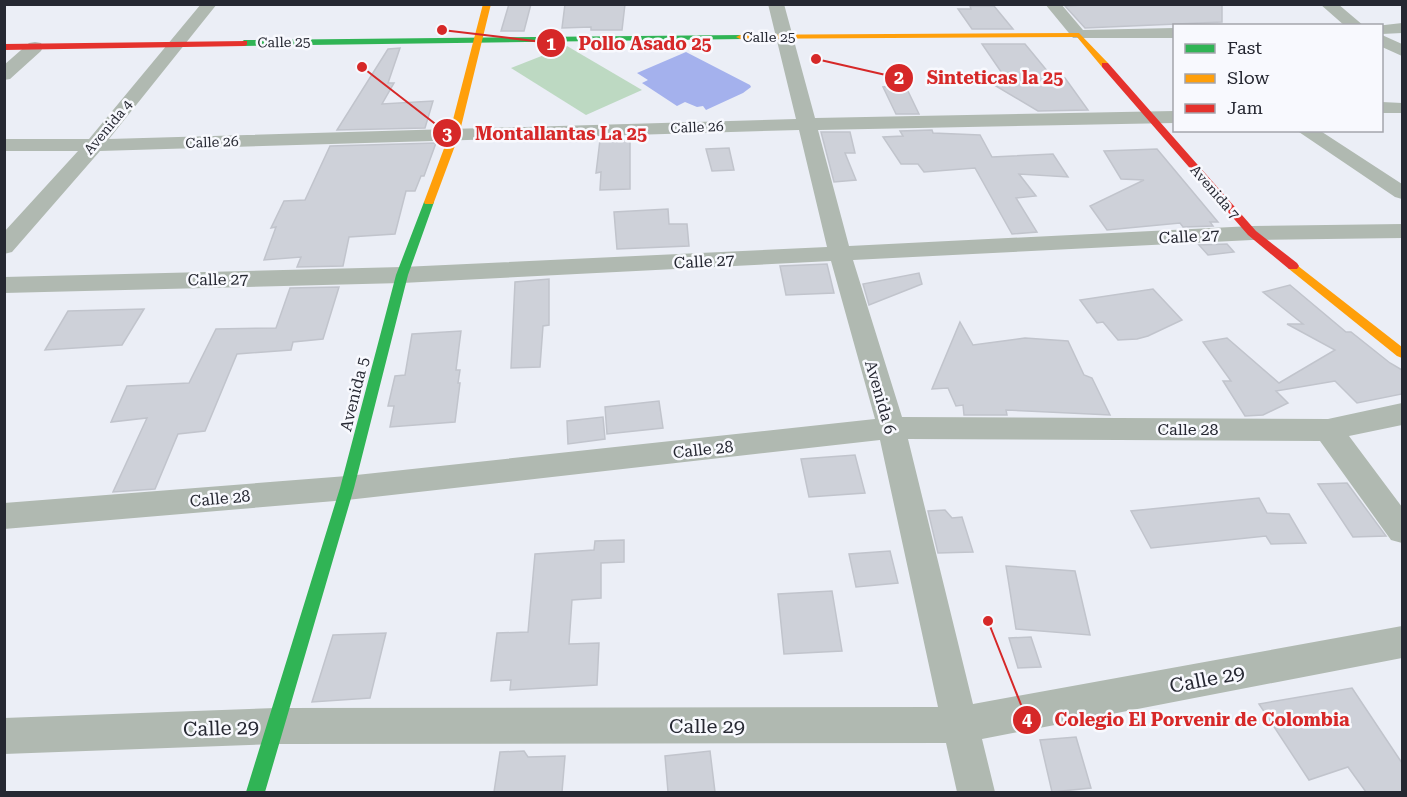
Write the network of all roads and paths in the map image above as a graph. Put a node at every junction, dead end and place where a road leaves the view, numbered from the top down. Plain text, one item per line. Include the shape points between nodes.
1 (210, 4) edge
2 (487, 4) edge
3 (776, 4) edge
4 (1052, 4) edge
5 (1328, 4) edge
6 (1353, 24) edge
7 (1402, 28) edge
8 (1383, 29) edge
9 (1173, 33) edge
10 (1079, 35) junction
11 (784, 37) junction
12 (476, 39) junction
13 (1383, 41) edge
14 (176, 44) junction
15 (4, 47) edge
16 (35, 47) junction
17 (1402, 51) edge
18 (4, 75) edge
19 (1383, 108) edge
20 (1402, 108) edge
21 (1173, 117) edge
22 (1150, 118) junction
23 (807, 123) junction
24 (1308, 132) edge
25 (454, 135) junction
26 (4, 145) edge
27 (94, 145) junction
28 (1402, 193) edge
29 (1402, 231) edge
30 (1252, 233) junction
31 (4, 247) edge
32 (840, 254) junction
33 (402, 275) junction
34 (4, 285) edge
35 (1402, 353) edge
36 (1402, 414) edge
37 (891, 428) junction
38 (1328, 430) junction
39 (347, 488) junction
40 (4, 516) edge
41 (1402, 530) edge
42 (1402, 642) edge
43 (961, 725) junction
44 (276, 726) junction
45 (4, 736) edge
46 (255, 792) edge
47 (976, 792) edge

1 - 14 street, Avenida 4
2 - 12 street, Avenida 5
3 - 11 street, Avenida 6
4 - 10 street, Avenida 7
5 - 6 street
7 - 8 street
9 - 10 street, Calle 25
10 - 11 street, Calle 25
10 - 22 street, Avenida 7
11 - 12 street, Calle 25
11 - 23 street, Avenida 6
12 - 14 street, Calle 25
12 - 25 street, Avenida 5
13 - 17 street
14 - 16 street, Calle 25
14 - 27 street, Avenida 4
15 - 16 street, Calle 25
16 - 18 street
19 - 20 street
21 - 22 street, Calle 26
22 - 23 street, Calle 26
22 - 30 street, Avenida 7
23 - 25 street, Calle 26
23 - 32 street, Avenida 6
24 - 28 street
25 - 27 street, Calle 26
25 - 33 street, Avenida 5
26 - 27 street, Calle 26
27 - 31 street, Avenida 4
29 - 30 street, Calle 27
30 - 32 street, Calle 27
30 - 35 street, Avenida 7
32 - 33 street, Calle 27
32 - 37 street, Avenida 6
33 - 34 street, Calle 27
33 - 39 street, Avenida 5
36 - 38 street, Calle 28
37 - 38 street, Calle 28
37 - 39 street, Calle 28
37 - 43 street, Avenida 6
38 - 41 street
39 - 40 street, Calle 28
39 - 44 street, Avenida 5
42 - 43 street, Calle 29
43 - 44 street, Calle 29
43 - 47 street, Avenida 6
44 - 45 street, Calle 29
44 - 46 street, Avenida 5

